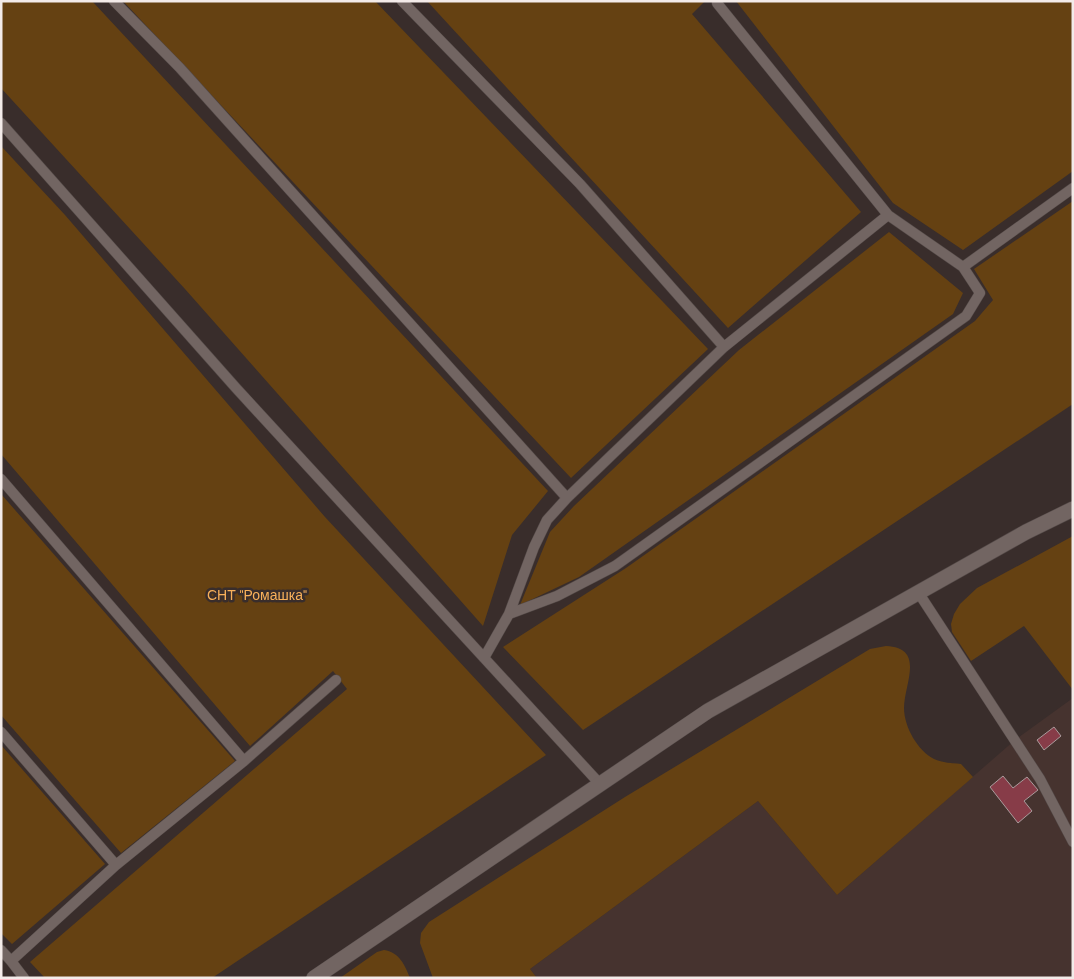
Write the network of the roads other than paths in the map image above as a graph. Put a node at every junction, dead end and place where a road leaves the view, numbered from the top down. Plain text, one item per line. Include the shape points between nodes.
1 (114, 1) edge
2 (402, 1) edge
3 (717, 3) dead end
4 (1, 123) edge
5 (1073, 188) edge
6 (888, 215) junction
7 (963, 267) junction
8 (724, 347) junction
9 (1, 479) edge
10 (567, 498) junction
11 (1073, 509) edge
12 (918, 592) junction
13 (509, 614) junction
14 (484, 658) junction
15 (336, 680) dead end
16 (1, 732) edge
17 (244, 761) junction
18 (600, 784) junction
19 (1073, 842) edge
20 (116, 865) junction
21 (1, 950) edge
22 (11, 962) junction
23 (24, 978) edge
24 (314, 978) edge

1 - 10 lane via 180,68
2 - 8 lane via 580,184
3 - 6 lane
4 - 14 lane via 236,388
5 - 7 lane
6 - 7 lane
6 - 8 lane
7 - 13 lane via 980,293 966,316 615,566 557,596
8 - 10 lane
9 - 17 lane
10 - 13 lane via 547,520
11 - 12 street
12 - 18 street via 708,711
12 - 19 lane via 1040,779
13 - 14 lane
14 - 18 lane
15 - 17 lane
16 - 20 lane
17 - 20 lane
18 - 24 street
20 - 22 lane
21 - 22 lane
22 - 23 lane

